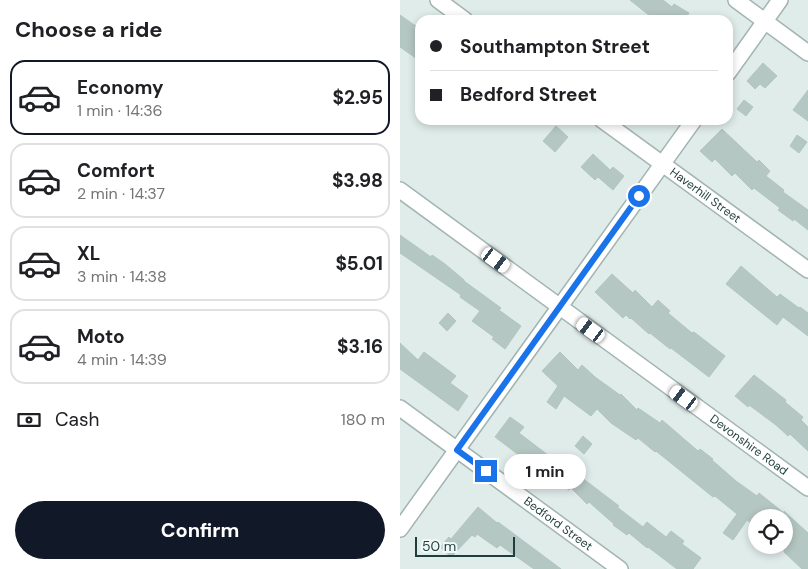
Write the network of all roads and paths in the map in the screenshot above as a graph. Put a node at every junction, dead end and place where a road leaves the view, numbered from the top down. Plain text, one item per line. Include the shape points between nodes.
1 (438, 0) edge
2 (736, 0) edge
3 (780, 0) edge
4 (458, 15) edge
5 (765, 21) junction
6 (808, 53) edge
7 (733, 66) edge
8 (609, 125) edge
9 (690, 125) edge
10 (662, 164) junction
11 (400, 190) edge
12 (808, 270) edge
13 (560, 307) junction
14 (400, 408) edge
15 (457, 450) junction
16 (808, 488) edge
17 (400, 529) edge
18 (620, 569) edge

1 - 4 street
2 - 5 street
3 - 5 street
5 - 6 street
5 - 7 street
8 - 10 street, Haverhill Street
9 - 10 street
10 - 12 street, Haverhill Street
10 - 13 street
11 - 13 street, Devonshire Road
13 - 15 street
13 - 16 street, Devonshire Road
14 - 15 street, Bedford Street
15 - 17 street
15 - 18 street, Bedford Street

